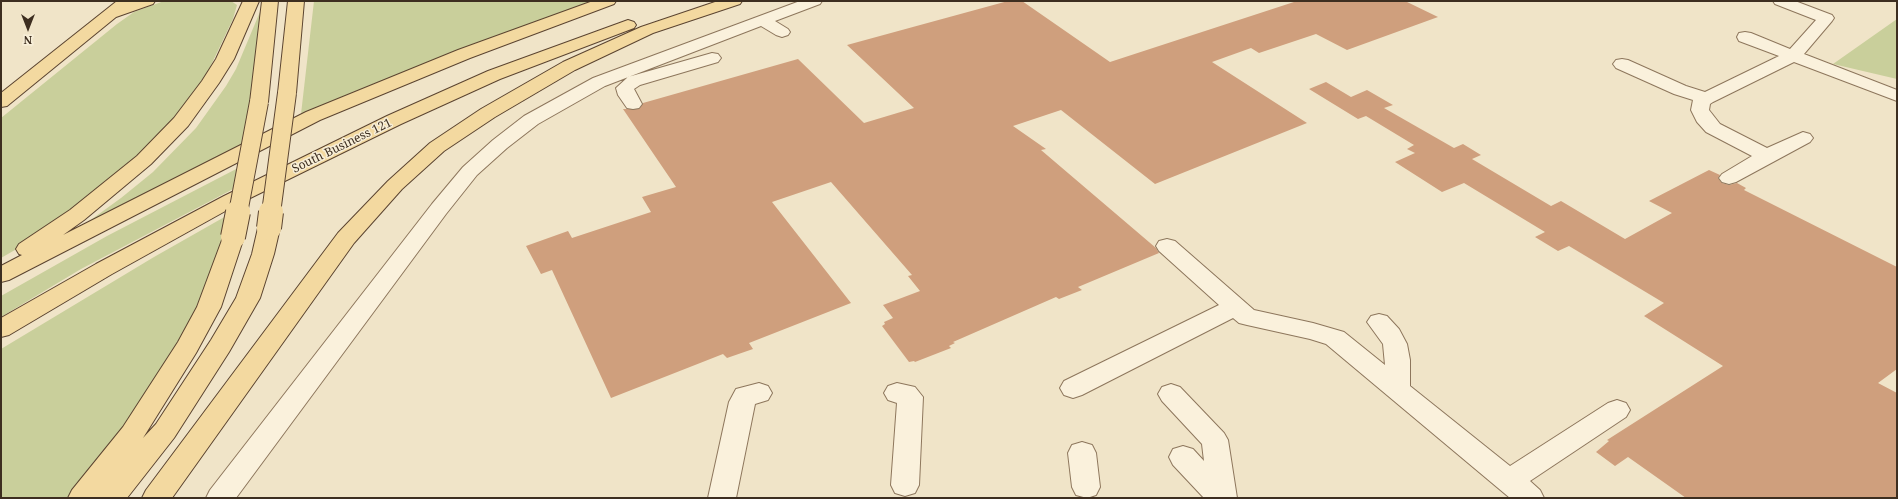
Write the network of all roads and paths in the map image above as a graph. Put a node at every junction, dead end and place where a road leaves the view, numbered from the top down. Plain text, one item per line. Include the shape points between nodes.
1 (127, 1) edge
2 (147, 1) edge
3 (270, 1) edge
4 (296, 1) edge
5 (608, 1) edge
6 (700, 1) edge
7 (734, 1) edge
8 (814, 1) edge
9 (1780, 1) edge
10 (248, 2) edge
11 (105, 17) junction
12 (762, 20) junction
13 (782, 32) dead end
14 (1746, 37) dead end
15 (1793, 56) junction
16 (712, 58) dead end
17 (1622, 64) dead end
18 (1897, 96) edge
19 (1707, 98) junction
20 (1, 102) edge
21 (633, 104) dead end
22 (1803, 138) dead end
23 (1767, 156) junction
24 (1729, 178) dead end
25 (1167, 246) dead end
26 (1, 268) edge
27 (1, 275) edge
28 (1234, 307) junction
29 (1379, 322) dead end
30 (1, 329) edge
31 (260, 354) junction
32 (1073, 388) dead end
33 (1400, 390) junction
34 (759, 393) dead end
35 (897, 393) dead end
36 (1171, 394) dead end
37 (1617, 410) dead end
38 (1082, 453) dead end
39 (1183, 457) dead end
40 (1510, 480) junction
41 (905, 485) dead end
42 (1086, 487) dead end
43 (82, 498) edge
44 (110, 498) edge
45 (141, 498) edge
46 (156, 498) edge
47 (220, 498) edge
48 (722, 498) edge
49 (1223, 498) edge
50 (1530, 498) edge

1 - 11 main road
2 - 11 main road
3 - 43 main road, bridge via 259,102 233,237 209,307 188,347 132,434
4 - 44 main road, bridge via 269,228 248,298 165,431
5 - 27 main road via 464,54 313,116
6 - 30 main road, South Business 121 via 662,12 535,59 394,120 231,200
7 - 31 main road via 647,30 569,66 488,113 437,147 395,184 346,238 289,319
8 - 12 street
9 - 15 street via 1826,18
10 - 26 main road via 224,59 181,122 144,160 77,215
11 - 20 main road
12 - 13 street
12 - 47 street via 599,82 531,120 484,157 439,209
14 - 15 street
15 - 18 street
15 - 19 street
16 - 21 street via 634,81 625,88
17 - 19 street via 1680,90
19 - 23 street via 1701,102 1700,110 1713,128
22 - 23 street
23 - 24 street
25 - 28 street
28 - 32 street
28 - 33 street via 1246,317 1335,338
29 - 33 street via 1395,344 1398,360 1397,384
31 - 45 main road via 244,364 232,376
31 - 46 main road
33 - 40 street
34 - 48 street via 745,396 742,402
35 - 41 street via 910,397
36 - 49 street via 1215,440
37 - 40 street
38 - 42 street
39 - 49 street
40 - 50 street

